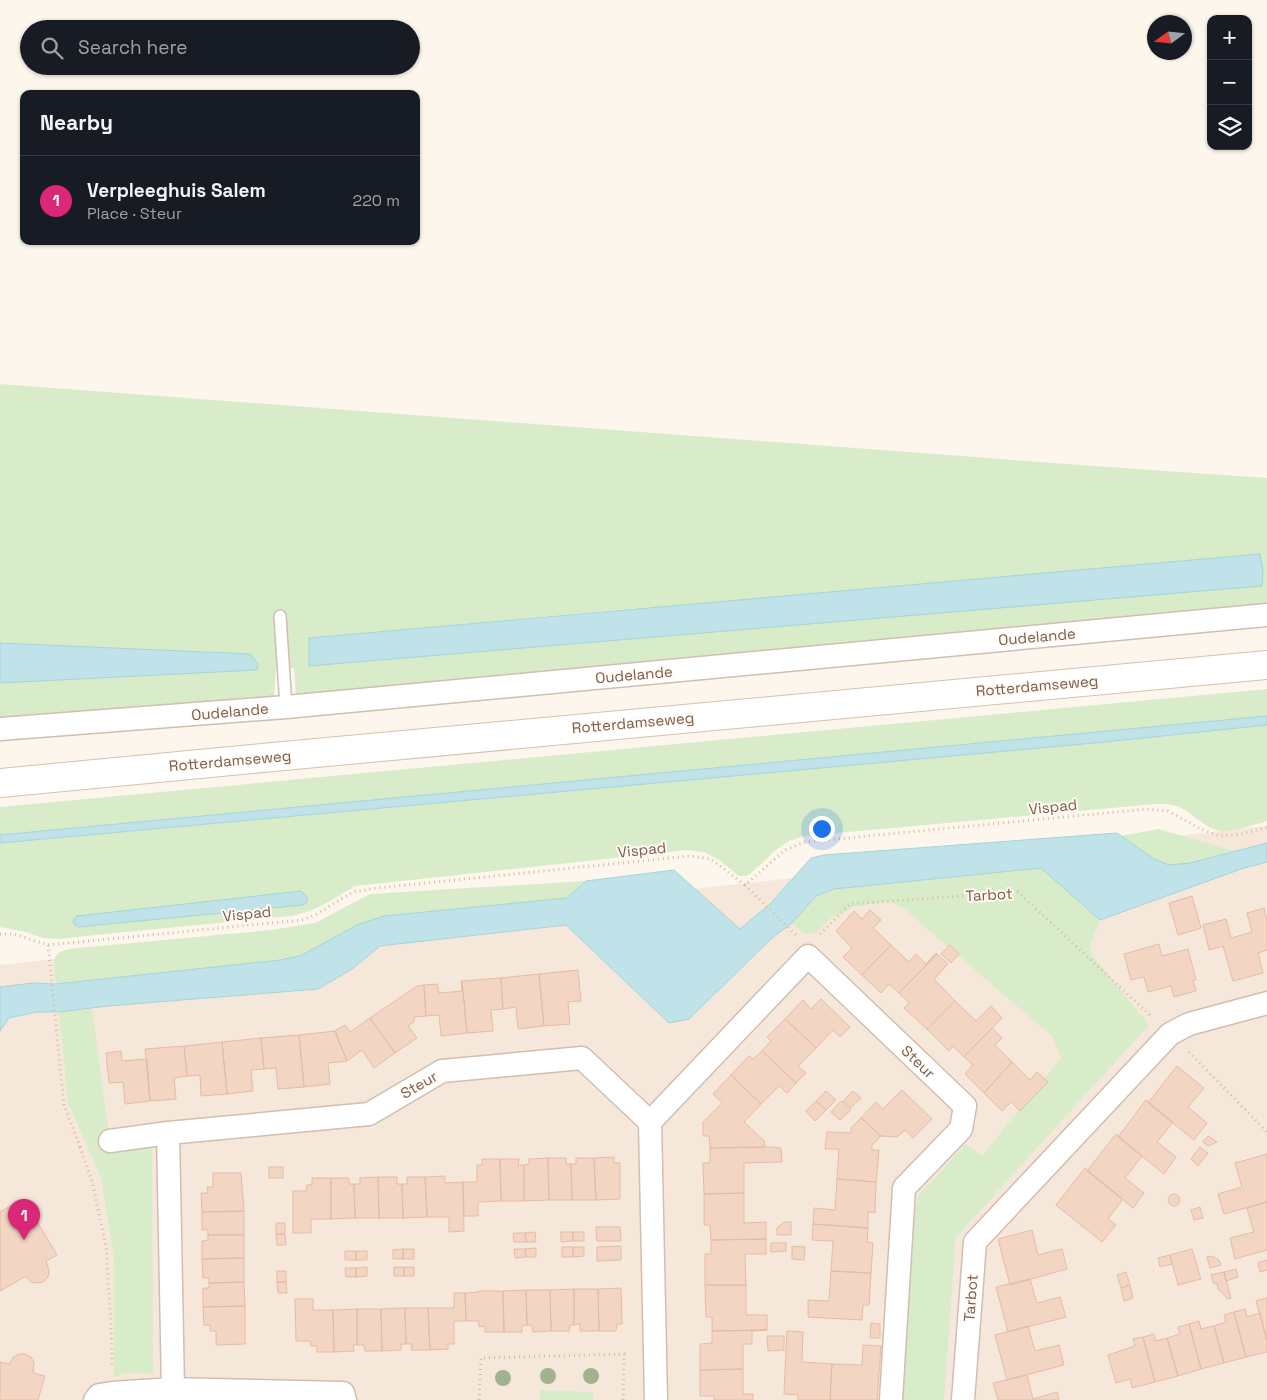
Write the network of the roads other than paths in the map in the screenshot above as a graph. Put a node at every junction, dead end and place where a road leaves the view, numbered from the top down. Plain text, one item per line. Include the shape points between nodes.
1 (1267, 615) edge
2 (280, 616) dead end
3 (1267, 665) edge
4 (286, 707) junction
5 (0, 729) edge
6 (0, 783) edge
7 (1267, 1003) edge
8 (650, 1122) junction
9 (168, 1133) junction
10 (110, 1141) road end
11 (173, 1389) junction
12 (104, 1397) edge
13 (346, 1400) edge
14 (656, 1400) edge
15 (891, 1400) edge
16 (964, 1400) edge

1 - 4 street, Oudelande
2 - 4 lane
3 - 6 main road, Rotterdamseweg
4 - 5 street, Oudelande
7 - 16 street, Tarbot via 1189,1024 1170,1034 975,1242
8 - 9 street, Steur via 582,1058 442,1071 369,1114
8 - 14 street
8 - 15 street, Steur via 808,956 965,1106 961,1129 904,1188
9 - 10 street, Steur
9 - 11 street
11 - 12 street
11 - 13 street via 343,1393

